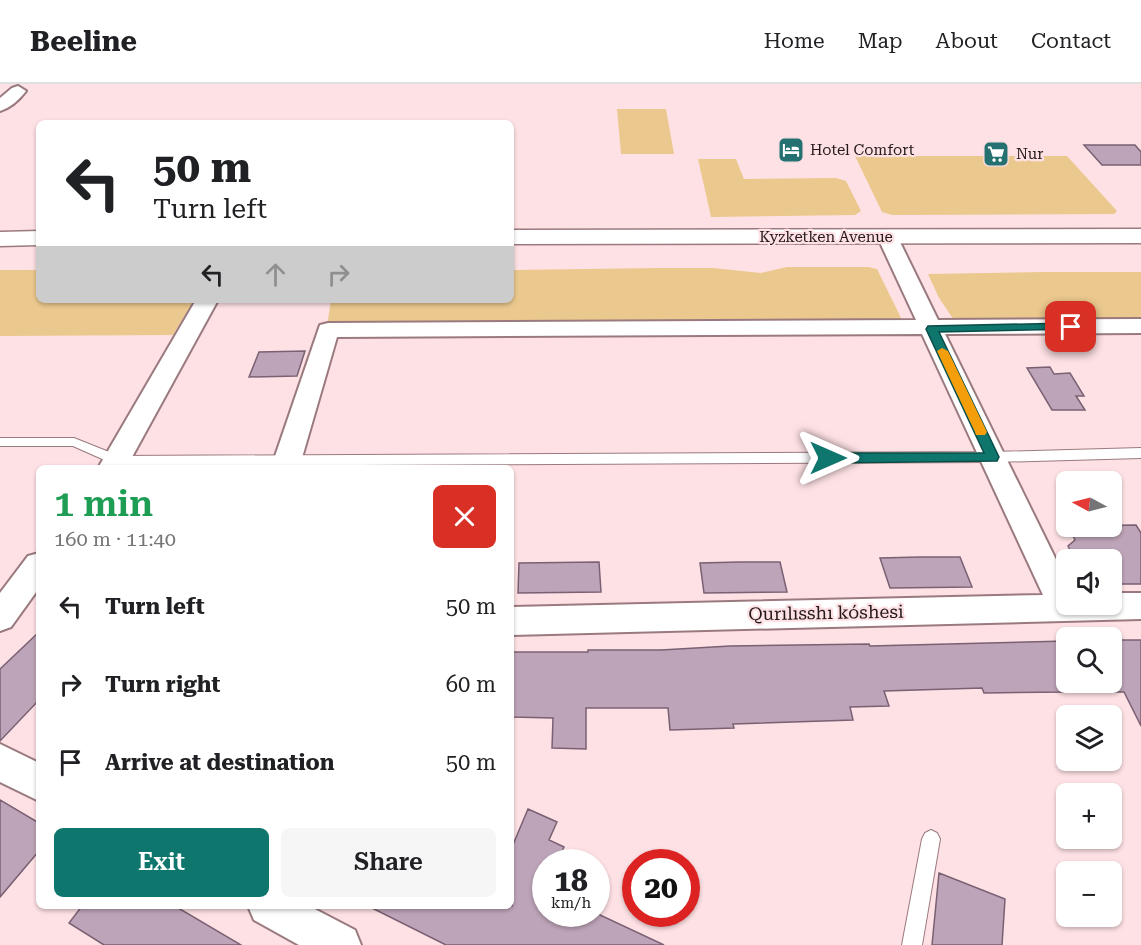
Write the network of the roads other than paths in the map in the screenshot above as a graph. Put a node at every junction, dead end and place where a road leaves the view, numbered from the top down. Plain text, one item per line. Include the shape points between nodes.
1 (0, 90) edge
2 (0, 106) edge
3 (887, 236) junction
4 (1141, 236) edge
5 (514, 237) edge
6 (0, 238) edge
7 (36, 238) edge
8 (205, 303) edge
9 (1141, 326) edge
10 (932, 329) junction
11 (0, 442) edge
12 (1141, 453) edge
13 (993, 457) junction
14 (115, 464) edge
15 (286, 464) edge
16 (36, 569) edge
17 (1056, 591) edge
18 (1122, 606) edge
19 (1141, 606) edge
20 (1056, 608) edge
21 (0, 617) edge
22 (514, 621) edge
23 (0, 762) edge
24 (36, 781) edge
25 (931, 839) dead end
26 (273, 909) edge
27 (340, 945) edge
28 (912, 945) edge

1 - 2 street via 18,91
3 - 4 street, Kyzketken Avenue
3 - 5 street, Kyzketken Avenue
3 - 10 street
6 - 7 street
8 - 14 street
9 - 10 street
10 - 13 street
10 - 15 street via 328,330
11 - 14 lane via 74,442
12 - 13 lane
13 - 15 lane
13 - 17 street
14 - 15 lane
16 - 21 street
18 - 19 street, Qurılısshı kóshesi
20 - 22 street, Qurılısshı kóshesi
23 - 24 street
25 - 28 lane
26 - 27 street

